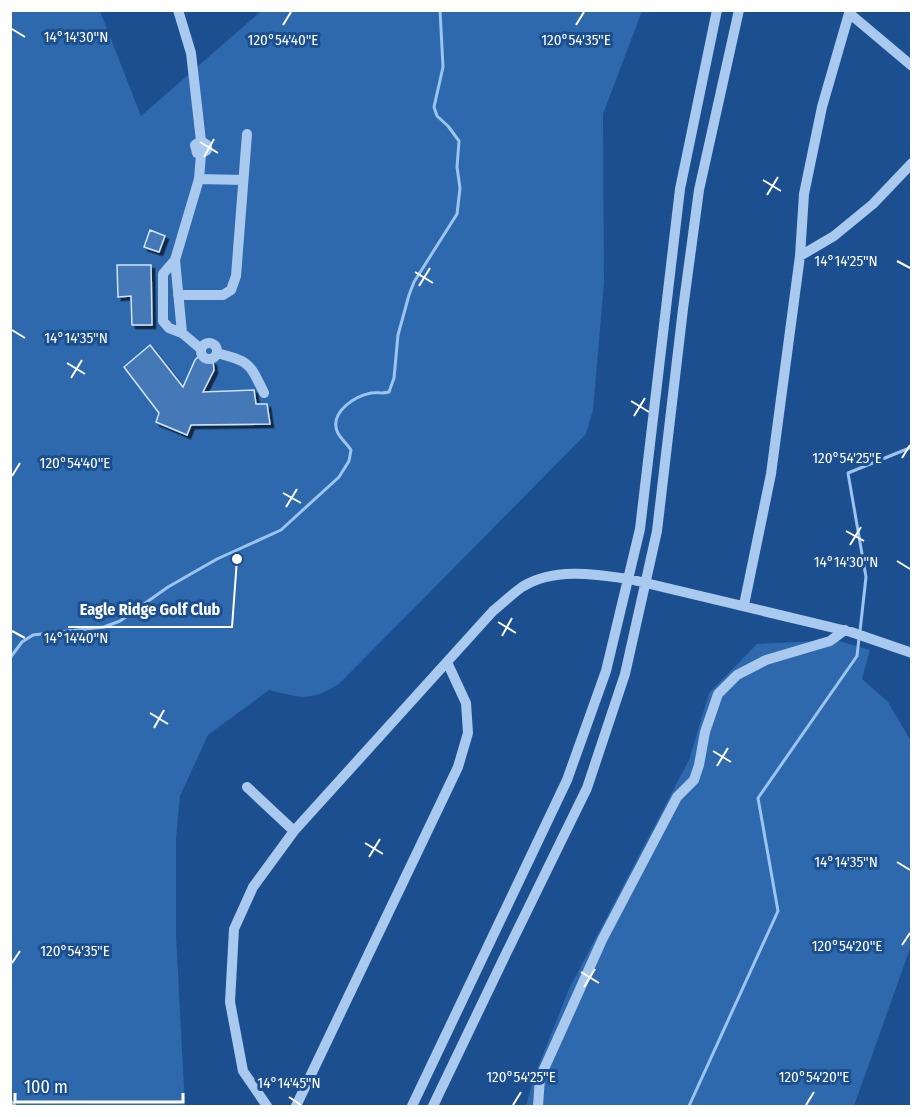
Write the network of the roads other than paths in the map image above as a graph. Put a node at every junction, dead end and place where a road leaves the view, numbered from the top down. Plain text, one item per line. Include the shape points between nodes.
1 (178, 10) edge
2 (717, 10) edge
3 (739, 10) edge
4 (850, 12) edge
5 (912, 66) edge
6 (247, 134) dead end
7 (912, 163) edge
8 (199, 179) junction
9 (243, 180) junction
10 (800, 256) junction
11 (175, 260) junction
12 (178, 295) junction
13 (182, 333) junction
14 (264, 393) dead end
15 (629, 579) junction
16 (647, 582) junction
17 (744, 605) junction
18 (848, 631) junction
19 (912, 653) edge
20 (447, 662) junction
21 (247, 787) dead end
22 (294, 831) junction
23 (267, 1107) edge
24 (296, 1107) edge
25 (412, 1107) edge
26 (433, 1107) edge
27 (538, 1107) edge

1 - 8 street via 191,53 199,113 201,141 195,149 201,154
2 - 15 street via 680,189 640,529
3 - 16 street via 699,190 657,531
4 - 5 street
4 - 10 street via 822,107 804,194
6 - 9 street
7 - 10 street via 873,204 834,236
8 - 9 street
8 - 11 street
9 - 12 street via 236,276 231,290 223,295
10 - 17 street via 771,474
11 - 12 street
11 - 13 street via 163,274 162,321
12 - 13 street
13 - 14 street via 201,349 211,343 217,353 247,363
15 - 16 street
15 - 20 street via 594,574 554,575 524,586 493,611
15 - 25 street via 606,671 567,780
16 - 17 street
16 - 26 street via 625,674 587,788
17 - 18 street
18 - 19 street
18 - 27 street via 830,641 766,660 737,675 718,694 694,780 677,797 602,940 540,1077
20 - 22 street
20 - 24 street via 466,703 468,734 458,766
21 - 22 street
22 - 23 street via 253,887 234,929 230,1002 243,1071

